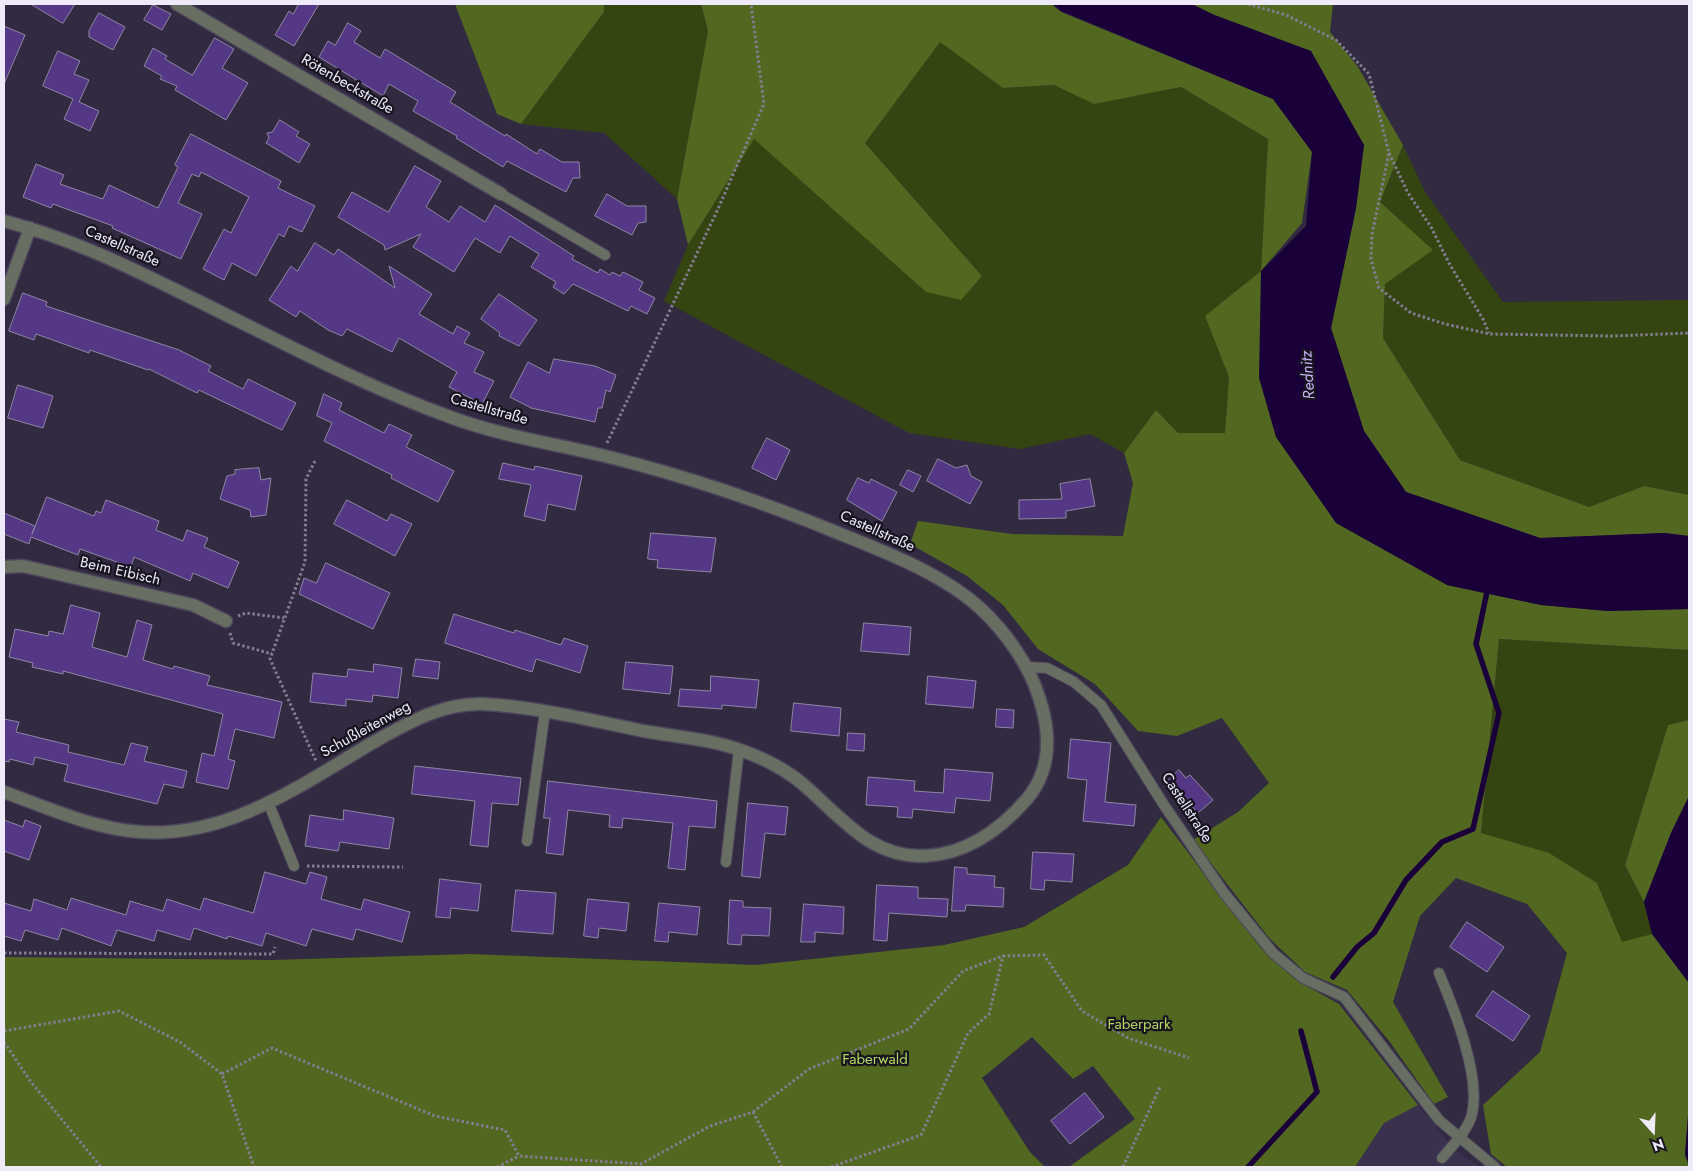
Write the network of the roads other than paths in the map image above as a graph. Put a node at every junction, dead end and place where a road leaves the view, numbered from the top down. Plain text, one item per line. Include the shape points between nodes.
1 (177, 4) edge
2 (501, 194) joint
3 (4, 221) edge
4 (30, 228) junction
5 (605, 255) dead end
6 (4, 299) edge
7 (4, 567) edge
8 (226, 621) road end
9 (1027, 667) junction
10 (545, 712) junction
11 (739, 749) junction
12 (4, 792) edge
13 (268, 802) junction
14 (527, 841) dead end
15 (726, 862) dead end
16 (294, 866) road end
17 (1439, 973) dead end
18 (1459, 1137) junction
19 (1442, 1158) dead end
20 (1495, 1167) edge

1 - 2 street, Rötenbeckstraße
2 - 5 lane
3 - 4 street, Castellstraße
4 - 6 street
4 - 9 street, Castellstraße via 97,251 352,376 456,420 674,473 795,515 904,562 978,606
7 - 8 street, Beim Eibisch via 23,566 193,605
9 - 11 street, Schußleitenweg via 1037,689 1048,733 1040,782 986,838 956,851 928,856 880,848 842,822 806,786 782,768
9 - 18 lane, Castellstraße via 1047,668 1074,682 1101,705 1218,885 1267,946 1303,978 1344,998 1439,1120
10 - 11 street, Schußleitenweg
10 - 13 street, Schußleitenweg via 477,703 446,708 407,723
10 - 14 lane
11 - 15 lane
12 - 13 street, Schußleitenweg via 83,820 141,832 174,832 204,827 232,820
13 - 16 lane
17 - 18 lane via 1458,1020 1472,1080 1472,1114
18 - 19 lane
18 - 20 lane, Castellstraße

